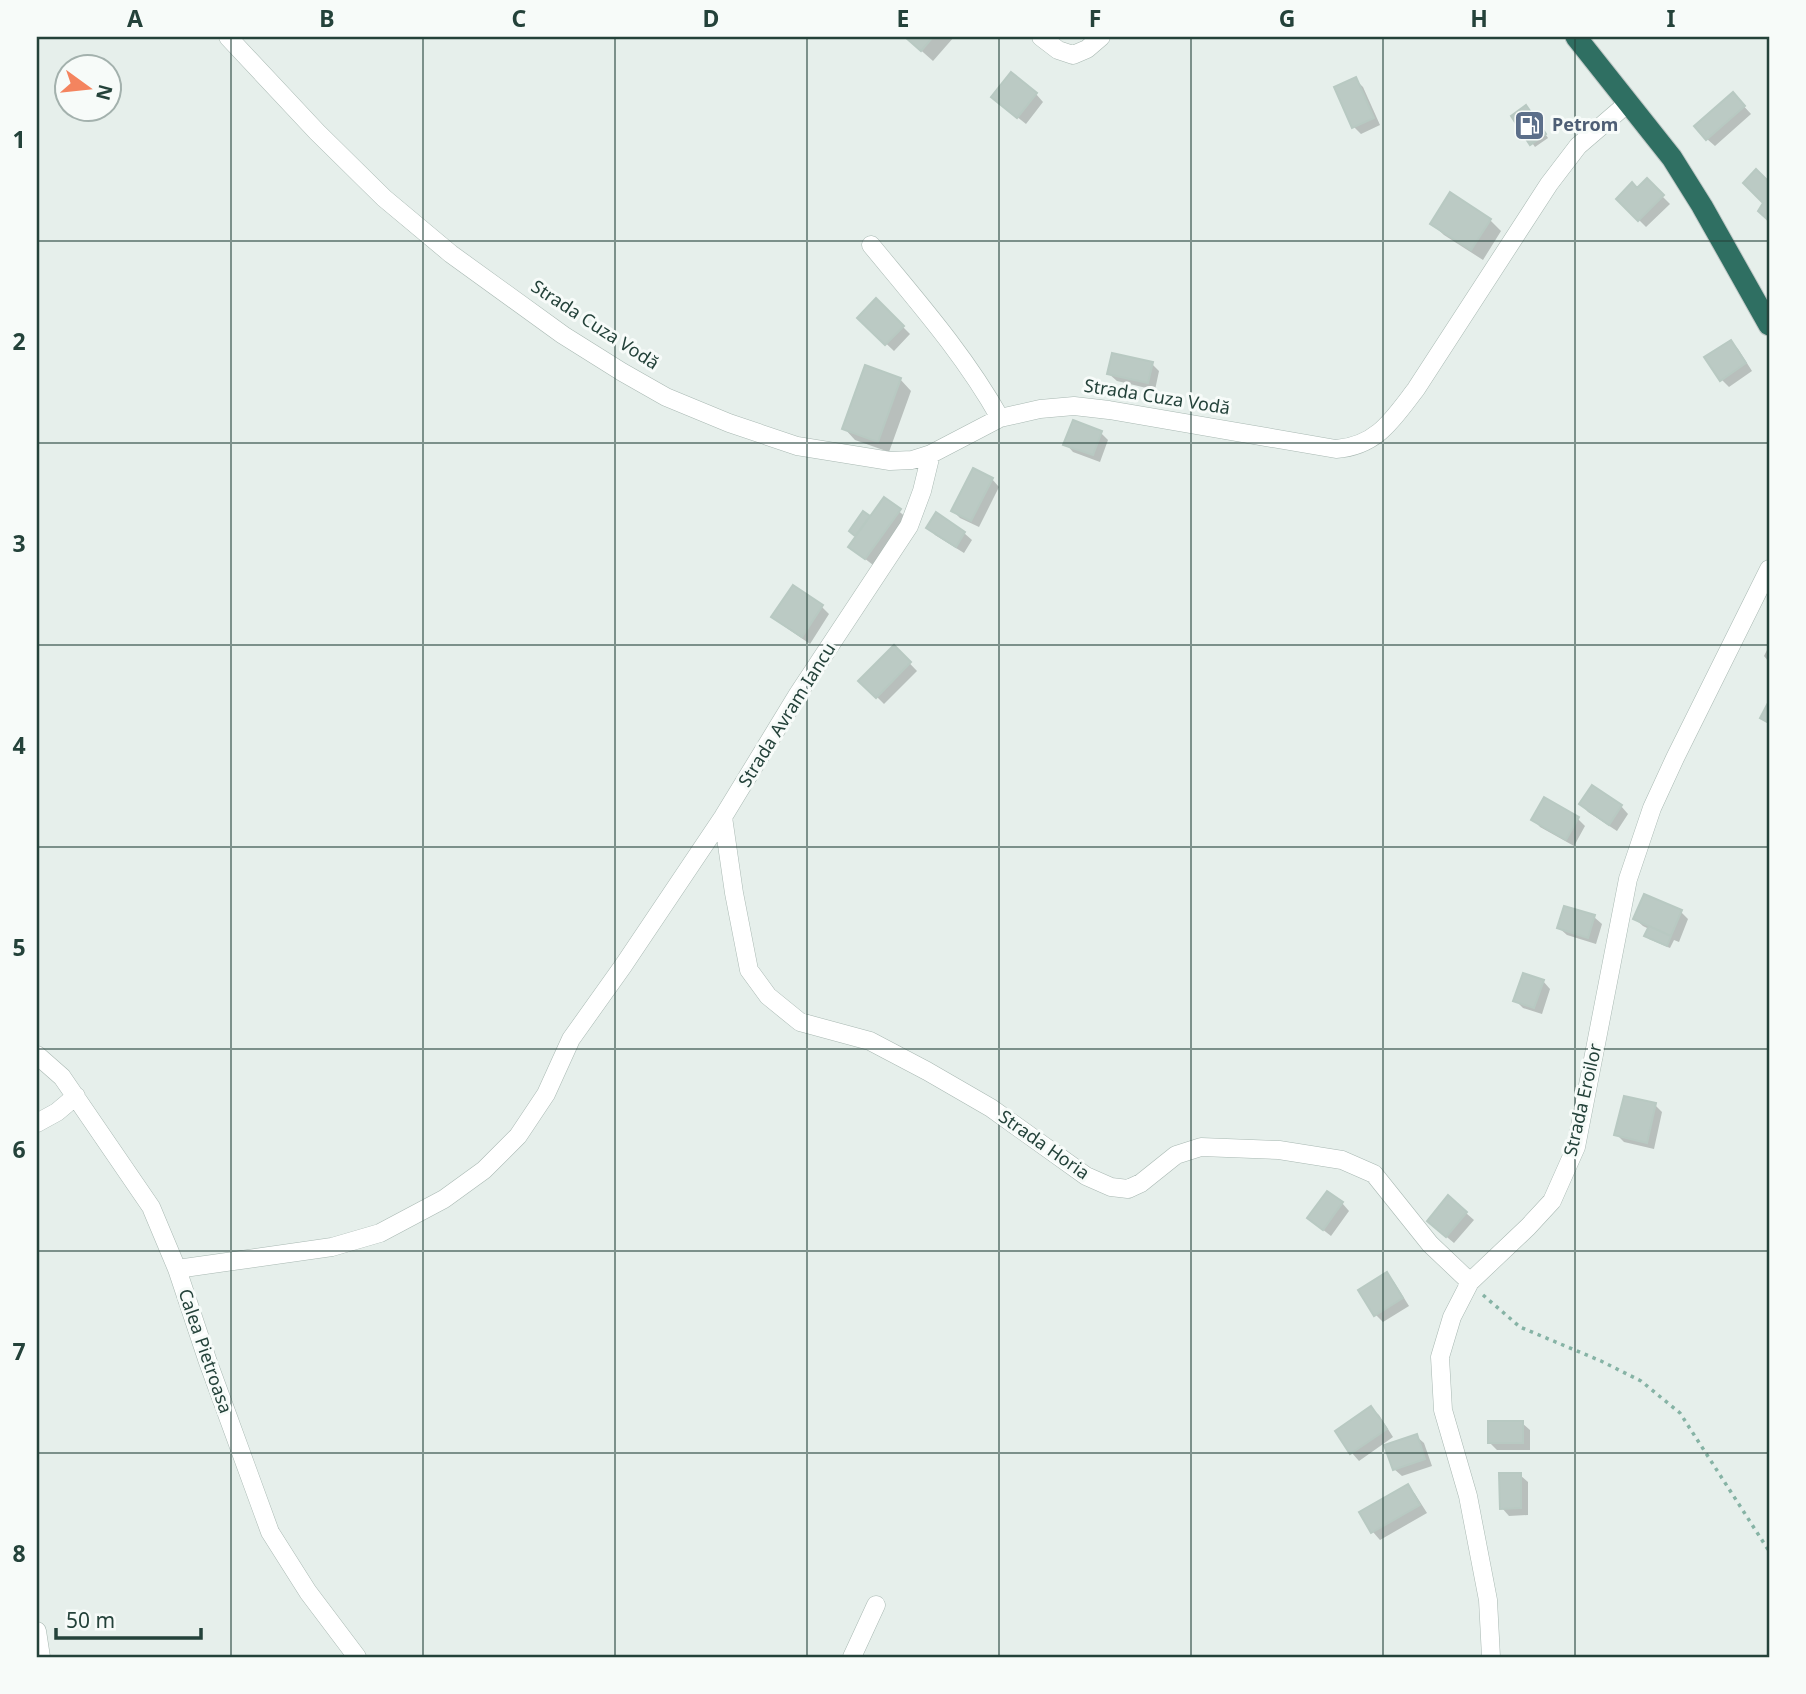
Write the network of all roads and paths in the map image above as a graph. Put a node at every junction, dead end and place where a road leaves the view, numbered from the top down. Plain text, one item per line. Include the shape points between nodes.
1 (228, 37) edge
2 (1041, 37) edge
3 (1101, 37) edge
4 (1576, 37) edge
5 (1629, 103) junction
6 (871, 245) dead end
7 (1768, 316) edge
8 (1000, 418) junction
9 (931, 454) junction
10 (1769, 569) edge
11 (723, 817) junction
12 (37, 1055) edge
13 (76, 1097) junction
14 (37, 1123) edge
15 (177, 1269) junction
16 (1470, 1282) junction
17 (1769, 1551) edge
18 (876, 1605) dead end
19 (37, 1632) edge
20 (41, 1657) edge
21 (357, 1657) edge
22 (852, 1657) edge
23 (1491, 1657) edge

1 - 9 street, Strada Cuza Vodă via 384,198 462,261 622,372 729,424 797,446 890,461
2 - 3 street via 1073,55
4 - 5 highway
5 - 7 highway via 1672,158
5 - 8 street, Strada Cuza Vodă via 1578,146 1416,389 1385,428 1361,444 1336,449 1074,407
6 - 8 street via 948,339
8 - 9 street, Strada Cuza Vodă
9 - 11 street, Strada Avram Iancu via 909,526
10 - 16 street, Strada Eroilor via 1652,808 1628,879 1576,1147 1552,1201
11 - 15 street, Strada Avram Iancu via 571,1039 546,1094 518,1136 484,1170 444,1199 380,1233 331,1247
11 - 16 street, Strada Horia via 749,970 768,996 800,1022 870,1041 927,1070 991,1108 1087,1176 1111,1187 1128,1189 1176,1155 1202,1147 1279,1150 1342,1160 1374,1174 1430,1244
12 - 13 street, Calea Pietroasa
13 - 14 street
13 - 15 street, Calea Pietroasa via 151,1207
15 - 21 street, Calea Pietroasa via 271,1532 308,1592
16 - 17 path via 1520,1327 1641,1381 1680,1413
16 - 23 street, Strada Eroilor via 1451,1317 1440,1357 1443,1410 1471,1509 1488,1600
18 - 22 street
19 - 20 street

